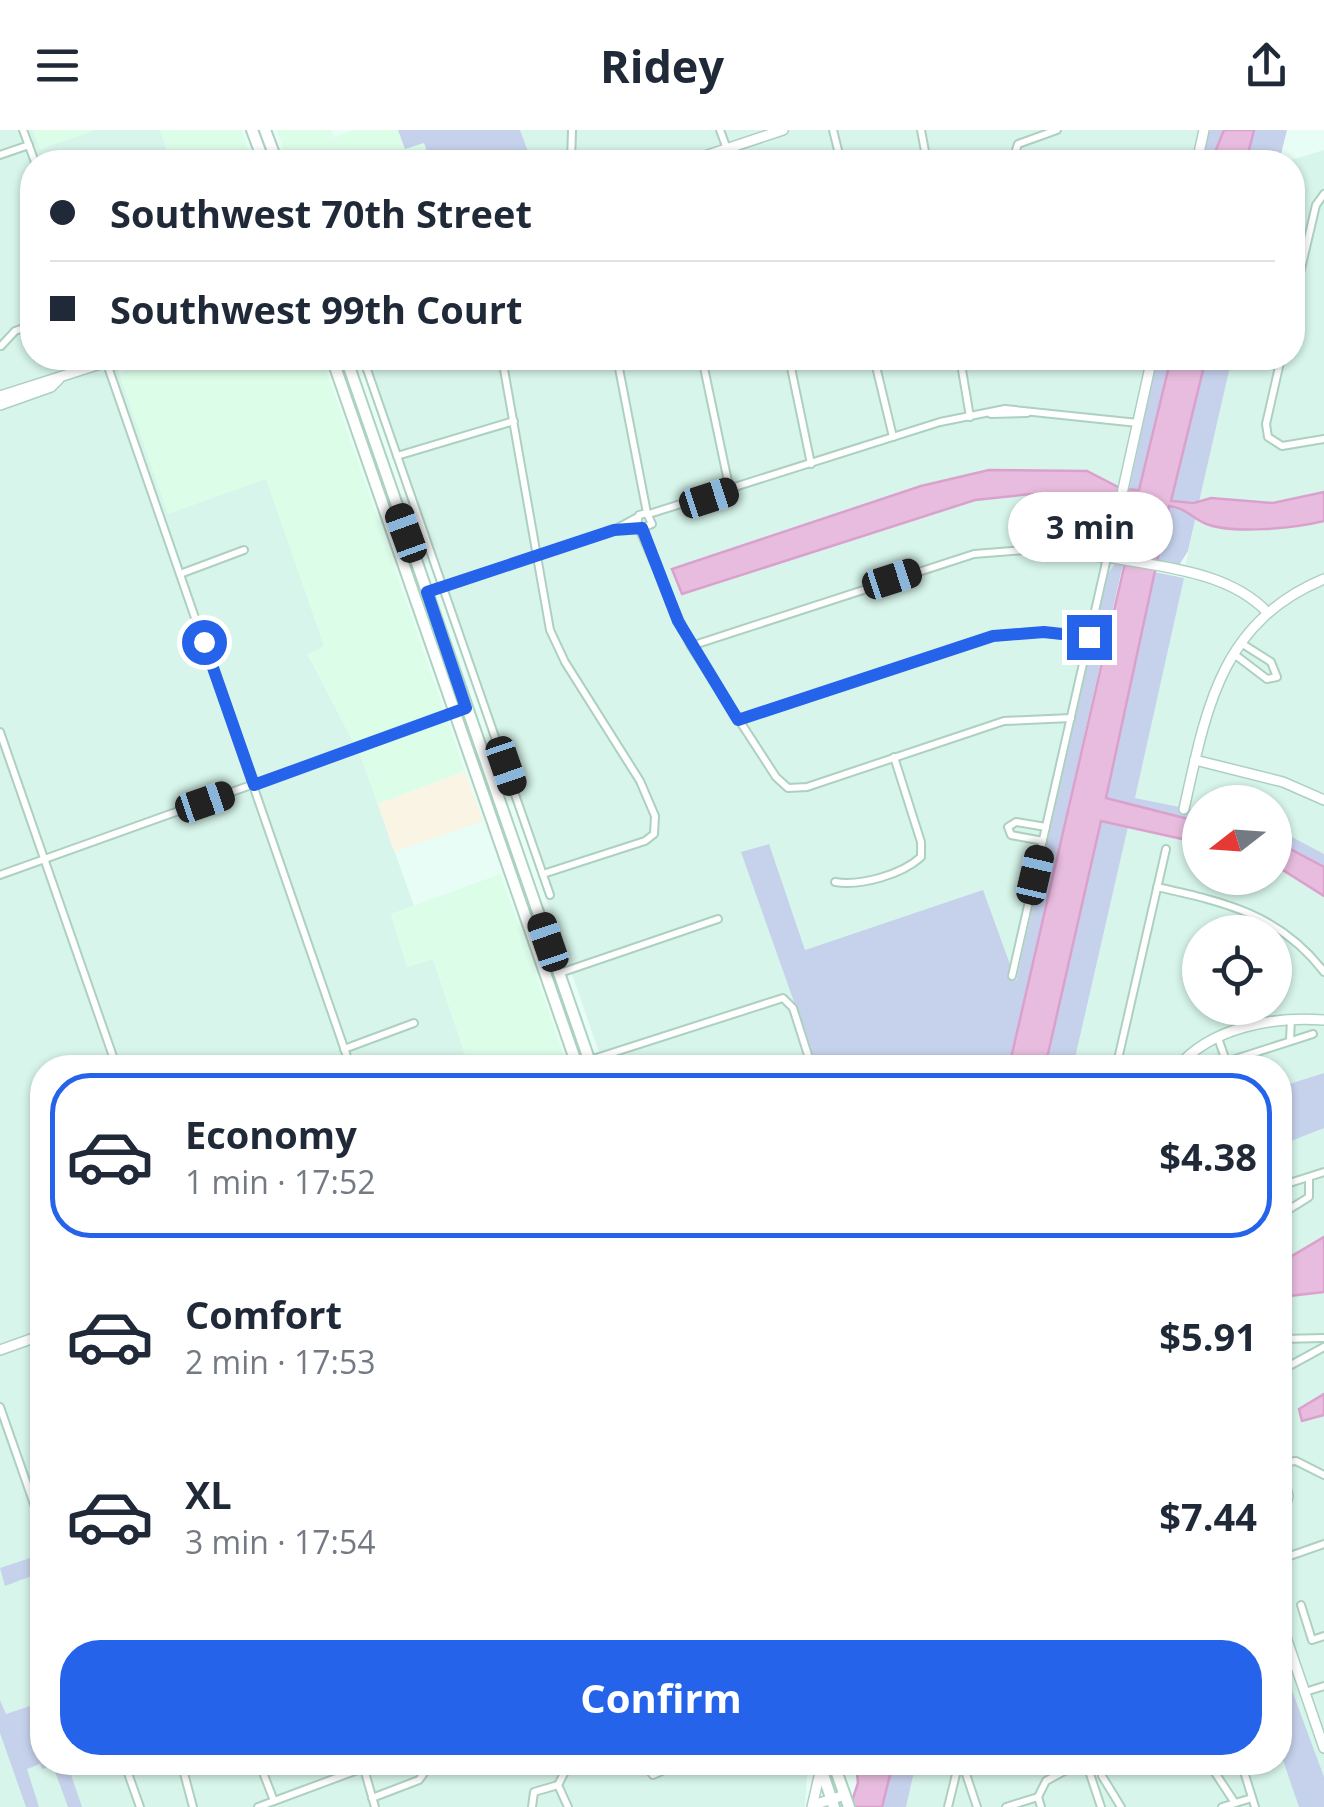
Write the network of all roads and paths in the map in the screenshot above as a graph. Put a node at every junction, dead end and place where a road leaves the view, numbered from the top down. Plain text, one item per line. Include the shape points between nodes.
1 (23, 130) edge
2 (720, 130) edge
3 (783, 130) edge
4 (1058, 130) edge
5 (28, 145) junction
6 (727, 149) junction
7 (30, 150) edge
8 (724, 150) edge
9 (1015, 150) edge
10 (0, 155) edge
11 (1322, 195) edge
12 (1305, 258) edge
13 (20, 329) edge
14 (1, 346) edge
15 (82, 370) edge
16 (109, 370) edge
17 (336, 370) edge
18 (350, 370) edge
19 (368, 370) edge
20 (504, 370) edge
21 (619, 370) edge
22 (705, 370) edge
23 (791, 370) edge
24 (877, 370) edge
25 (962, 370) edge
26 (1149, 370) edge
27 (1278, 370) edge
28 (59, 380) junction
29 (0, 396) edge
30 (0, 405) edge
31 (970, 417) junction
32 (514, 422) junction
33 (1138, 424) junction
34 (893, 437) junction
35 (1324, 439) edge
36 (397, 456) junction
37 (381, 461) junction
38 (811, 464) junction
39 (369, 465) junction
40 (730, 491) junction
41 (672, 510) junction
42 (643, 515) junction
43 (646, 527) junction
44 (614, 530) junction
45 (244, 550) dead end
46 (536, 556) junction
47 (1107, 558) junction
48 (180, 574) junction
49 (1324, 579) edge
50 (443, 586) junction
51 (427, 592) junction
52 (414, 596) junction
53 (1267, 612) junction
54 (1089, 637) junction
55 (1241, 643) junction
56 (691, 646) junction
57 (1233, 654) junction
58 (460, 710) junction
59 (1071, 718) junction
60 (738, 720) junction
61 (0, 732) edge
62 (894, 757) junction
63 (1195, 760) junction
64 (254, 785) junction
65 (1189, 785) edge
66 (1324, 800) edge
67 (495, 812) junction
68 (1046, 827) junction
69 (1042, 841) junction
70 (1166, 849) dead end
71 (45, 859) junction
72 (543, 874) junction
73 (0, 875) edge
74 (526, 878) junction
75 (514, 882) junction
76 (835, 882) dead end
77 (1157, 887) junction
78 (550, 896) dead end
79 (718, 919) dead end
80 (1324, 972) edge
81 (559, 973) junction
82 (546, 976) junction
83 (1012, 976) dead end
84 (1292, 1019) edge
85 (1324, 1020) edge
86 (414, 1023) dead end
87 (1261, 1025) edge
88 (1291, 1025) edge
89 (1256, 1026) joint
90 (1313, 1034) dead end
91 (1218, 1038) junction
92 (1290, 1040) junction
93 (344, 1049) junction
94 (113, 1055) edge
95 (346, 1055) edge
96 (573, 1055) edge
97 (588, 1055) edge
98 (618, 1055) edge
99 (805, 1055) edge
100 (1119, 1055) edge
101 (1188, 1055) edge
102 (1224, 1055) edge
103 (1244, 1055) edge
104 (1324, 1172) edge
105 (1308, 1177) junction
106 (1292, 1182) edge
107 (1292, 1208) edge
108 (1324, 1338) edge
109 (30, 1339) edge
110 (1292, 1339) edge
111 (1324, 1346) edge
112 (0, 1350) edge
113 (1292, 1364) edge
114 (0, 1407) edge
115 (1292, 1462) edge
116 (1324, 1475) edge
117 (30, 1493) edge
118 (1324, 1544) edge
119 (1292, 1555) edge
120 (1301, 1605) dead end
121 (1324, 1636) edge
122 (1292, 1655) edge
123 (1324, 1686) edge
124 (1305, 1692) junction
125 (1324, 1748) edge
126 (129, 1775) edge
127 (184, 1775) edge
128 (264, 1775) edge
129 (339, 1775) edge
130 (365, 1775) edge
131 (425, 1775) edge
132 (563, 1775) edge
133 (818, 1775) edge
134 (825, 1775) edge
135 (835, 1775) edge
136 (957, 1775) edge
137 (966, 1775) edge
138 (1058, 1775) edge
139 (1089, 1775) edge
140 (1217, 1775) edge
141 (1245, 1775) edge
142 (1102, 1776) dead end
143 (558, 1785) junction
144 (1113, 1793) junction
145 (1038, 1797) junction
146 (372, 1798) junction
147 (1252, 1798) junction
148 (274, 1801) junction
149 (840, 1802) edge
150 (1236, 1802) junction
151 (1100, 1803) edge
152 (812, 1806) edge
153 (140, 1807) edge
154 (192, 1807) edge
155 (258, 1807) edge
156 (375, 1807) edge
157 (532, 1807) edge
158 (568, 1807) edge
159 (948, 1807) edge
160 (977, 1807) edge
161 (1006, 1807) edge
162 (1041, 1807) edge
163 (1121, 1807) edge
164 (1222, 1807) edge
165 (1256, 1807) edge

1 - 5 street
2 - 6 street
3 - 6 street
4 - 9 street
5 - 7 street
5 - 10 street
6 - 8 street
11 - 12 street
13 - 14 street
15 - 28 street
16 - 48 street
17 - 39 main road
18 - 37 main road
19 - 36 street
20 - 32 street
21 - 42 street
22 - 40 street
23 - 38 street
24 - 34 street
25 - 31 street
26 - 33 street
27 - 35 street via 1268,437 1278,446
28 - 29 street
28 - 30 street
31 - 33 street via 1009,408
31 - 34 street
32 - 36 street
32 - 46 street
33 - 47 street
34 - 38 street
36 - 50 street
37 - 39 main road
37 - 51 main road
38 - 40 street
39 - 52 main road
40 - 41 street
41 - 42 street
41 - 43 street
42 - 43 street
42 - 43 street
42 - 44 street
43 - 44 street
43 - 56 street
44 - 46 street
45 - 48 street
46 - 50 street
46 - 72 street via 556,646 632,765 655,816 654,834
47 - 53 street via 1233,585
47 - 54 street
47 - 56 street via 1035,547 974,554
48 - 64 street
49 - 53 street
50 - 51 street
50 - 72 street
51 - 52 street
51 - 58 main road
52 - 58 main road
53 - 55 street
54 - 59 street
54 - 60 street via 993,636
55 - 57 street
55 - 57 street via 1270,662 1277,677 1269,680
56 - 60 street
57 - 63 street via 1210,698
58 - 64 street
58 - 67 main road
59 - 62 street via 1004,721
59 - 68 street
60 - 62 street via 788,788
61 - 71 street
62 - 76 street via 923,854 909,866 853,885
63 - 65 street
63 - 66 street via 1283,782
64 - 71 street
64 - 93 street
67 - 74 main road
67 - 75 main road
68 - 69 street
68 - 69 street via 1008,827 1011,835
69 - 83 street
70 - 77 street
71 - 73 street
71 - 94 street
72 - 78 street
74 - 75 main road
74 - 81 main road
75 - 82 main road
77 - 80 street via 1254,912 1295,939
77 - 100 street
79 - 81 street
81 - 82 street
81 - 97 main road
82 - 96 main road
84 - 85 street
86 - 93 street
87 - 89 street
88 - 92 street
89 - 91 street
90 - 92 street
91 - 101 street
91 - 102 street
92 - 103 street
93 - 95 street
98 - 99 street via 786,998
104 - 105 street
105 - 106 street
105 - 107 street via 1309,1197
108 - 110 street
109 - 112 street
111 - 113 street
114 - 117 street
115 - 116 street
118 - 119 street
120 - 121 street via 1312,1640
122 - 124 street
123 - 124 street
124 - 125 street
126 - 153 street
127 - 154 street
128 - 148 street
129 - 148 street
130 - 146 street
131 - 146 street
132 - 143 street
133 - 152 street
134 - 149 main road
135 - 149 main road
136 - 159 street
137 - 160 street
138 - 145 street
139 - 151 street
140 - 150 street
141 - 147 street
142 - 144 street
143 - 157 street via 534,1792
143 - 158 street
144 - 151 street
144 - 163 street
145 - 161 street
145 - 162 street
146 - 156 street
147 - 150 street
147 - 165 street
148 - 155 street
149 - 152 street
150 - 164 street

